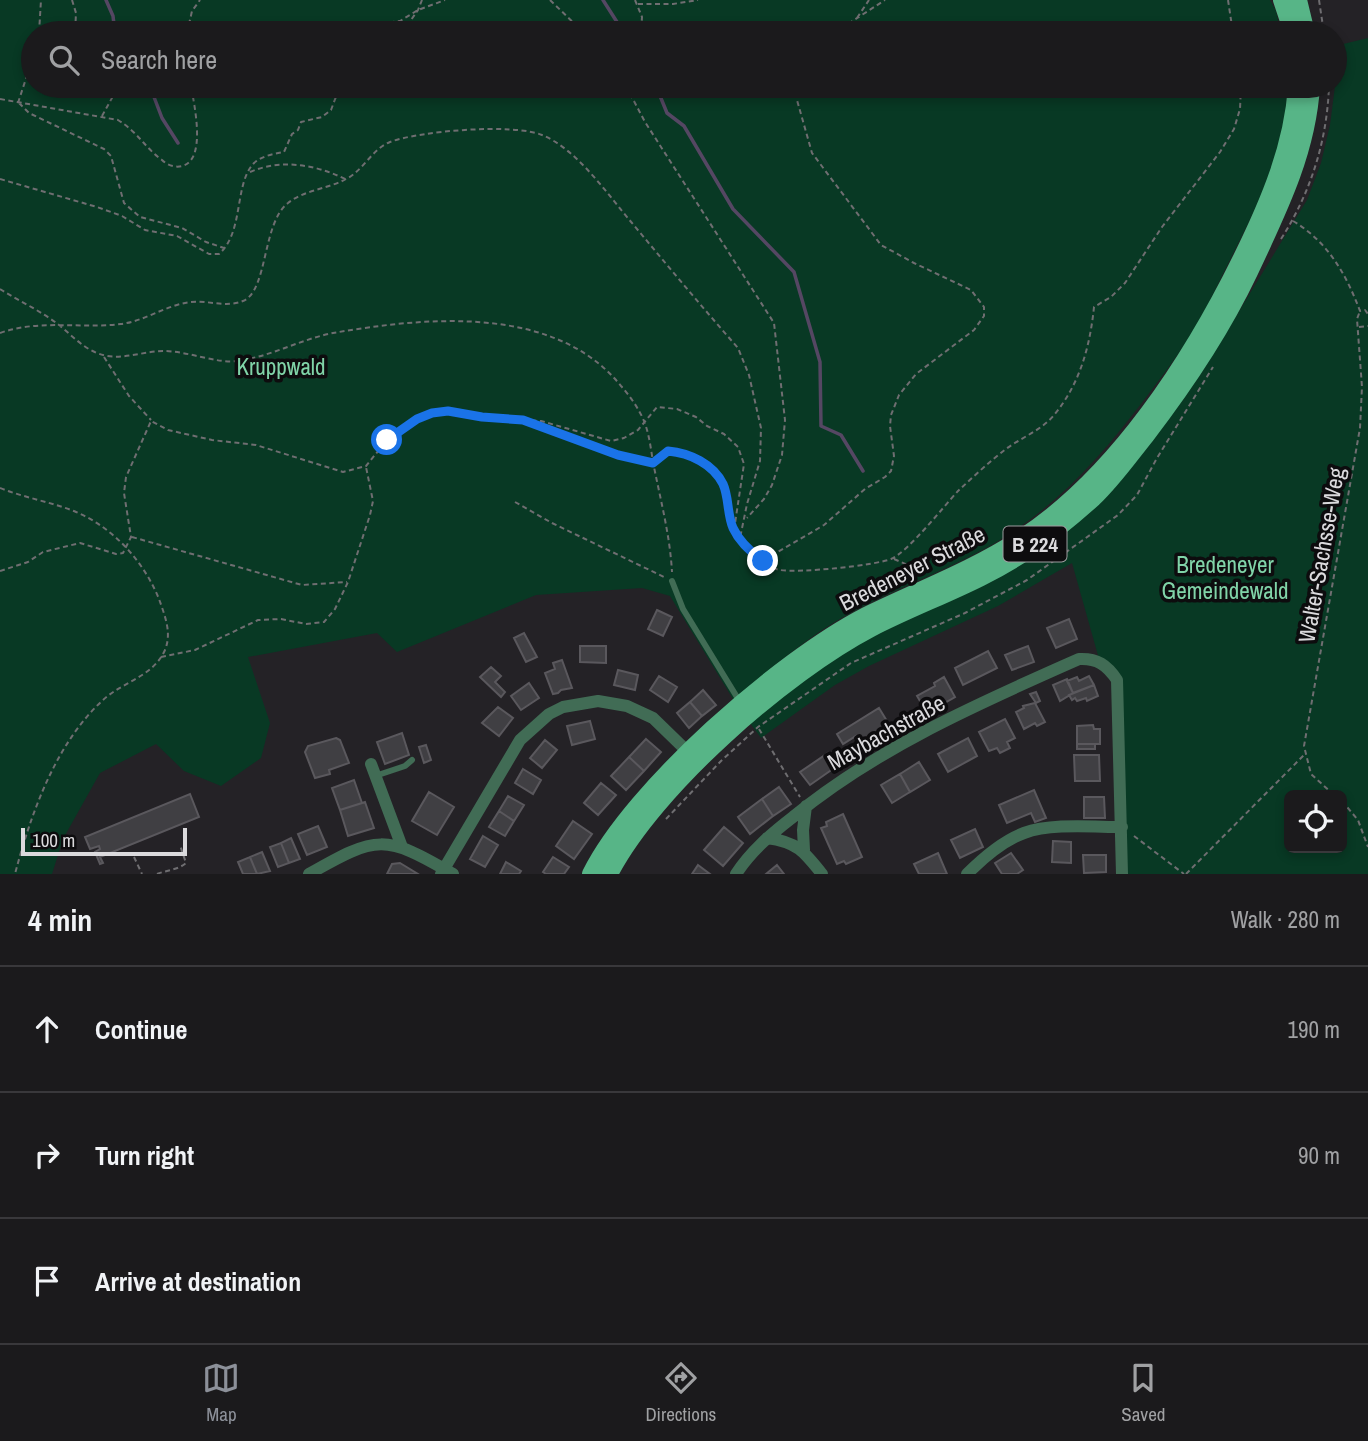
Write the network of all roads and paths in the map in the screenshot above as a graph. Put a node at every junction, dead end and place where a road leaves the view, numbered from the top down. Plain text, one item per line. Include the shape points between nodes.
1 (41, 0) edge
2 (72, 0) edge
3 (200, 0) edge
4 (422, 0) edge
5 (445, 0) edge
6 (550, 0) edge
7 (635, 0) edge
8 (698, 0) edge
9 (869, 0) edge
10 (885, 0) edge
11 (1228, 0) edge
12 (1282, 0) edge
13 (1298, 0) edge
14 (1319, 0) edge
15 (638, 4) junction
16 (418, 10) junction
17 (856, 19) junction
18 (40, 21) edge
19 (76, 21) edge
20 (190, 21) edge
21 (400, 21) edge
22 (410, 21) edge
23 (572, 21) edge
24 (642, 21) edge
25 (853, 21) edge
26 (1231, 21) edge
27 (1289, 21) edge
28 (1303, 21) edge
29 (1322, 21) edge
30 (21, 94) edge
31 (112, 98) edge
32 (193, 98) edge
33 (336, 98) edge
34 (632, 98) edge
35 (796, 98) edge
36 (1240, 98) edge
37 (1295, 98) edge
38 (1310, 98) edge
39 (1328, 98) edge
40 (0, 99) edge
41 (18, 103) junction
42 (102, 116) junction
43 (249, 173) junction
44 (0, 178) edge
45 (346, 180) junction
46 (226, 248) junction
47 (0, 289) edge
48 (1360, 311) junction
49 (1368, 314) edge
50 (59, 325) junction
51 (1368, 326) edge
52 (1359, 327) junction
53 (0, 333) edge
54 (103, 355) junction
55 (523, 420) junction
56 (644, 420) junction
57 (151, 421) junction
58 (653, 463) junction
59 (366, 466) junction
60 (0, 488) edge
61 (515, 502) dead end
62 (745, 520) junction
63 (734, 530) junction
64 (131, 537) junction
65 (740, 538) junction
66 (126, 546) junction
67 (893, 559) junction
68 (763, 561) junction
69 (0, 571) edge
70 (348, 582) junction
71 (672, 582) junction
72 (938, 583) junction
73 (161, 657) junction
74 (742, 705) junction
75 (758, 727) dead end
76 (690, 753) junction
77 (1305, 754) junction
78 (412, 760) dead end
79 (373, 770) joint
80 (1329, 790) edge
81 (806, 806) junction
82 (1347, 808) edge
83 (1122, 827) junction
84 (767, 838) junction
85 (180, 845) dead end
86 (402, 847) junction
87 (1368, 847) edge
88 (804, 850) junction
89 (134, 857) dead end
90 (446, 872) edge
91 (15, 874) edge
92 (142, 874) edge
93 (157, 874) edge
94 (309, 874) edge
95 (591, 874) edge
96 (609, 874) edge
97 (736, 874) edge
98 (822, 874) edge
99 (967, 874) edge
100 (1122, 874) edge
101 (1185, 874) edge

1 - 18 path
2 - 19 path
3 - 20 path
4 - 16 path
5 - 16 path
6 - 23 path
7 - 15 path
8 - 15 path
9 - 17 path
10 - 17 path
11 - 26 path
12 - 27 main road
13 - 28 main road
14 - 29 path
15 - 24 path
16 - 21 path
16 - 22 path
17 - 25 path
30 - 41 path
31 - 42 path
32 - 42 path via 196,146 184,166 164,163 134,130
33 - 43 path via 322,117 302,122 284,152 265,156
34 - 62 path via 774,323 785,420 782,454 768,492
35 - 68 path via 812,153 881,245 971,290 984,307 984,316 974,330 916,374 899,395 891,415 891,471 824,525
36 - 67 path via 1234,129 1220,152 1125,283 1094,307 1087,354 1054,416 989,463
37 - 72 main road, Bredeneyer Straße / B 224 via 1290,138 1255,232 1201,337 1174,377 1087,486 1021,539
38 - 96 main road, Bredeneyer Straße / B 224 via 1293,173 1212,344 1182,389 1095,496 1027,551 871,628 794,678 739,723 665,796
39 - 48 path, Walter-Sachsse-Weg via 1318,158 1293,220 1332,254
40 - 41 path
41 - 42 path
41 - 46 path via 29,113 104,149 111,156 124,203 139,217 182,228
43 - 45 path via 284,163
43 - 46 path
44 - 46 path via 122,216 145,230 177,236 209,254
45 - 50 path via 297,196 285,205 276,217 256,287 242,302 182,303 123,324
45 - 62 path via 388,143 416,136 516,131 540,134 570,153 738,348 750,375 761,428 761,461
47 - 50 path
48 - 49 path
48 - 52 path, Walter-Sachsse-Weg
50 - 53 path via 18,327
50 - 54 path via 72,339
51 - 52 path
52 - 77 path, Walter-Sachsse-Weg via 1360,428
54 - 56 path via 180,351 230,362 332,333 472,321 532,330 585,352 614,377
54 - 57 path
55 - 56 path via 555,424 611,441 638,430
55 - 58 path
55 - 59 path via 432,413 387,440
56 - 58 path
56 - 63 path via 657,407 677,409 724,434 738,447 744,464
57 - 59 path via 168,430 256,445 343,472
57 - 64 path via 126,477
58 - 63 path via 668,451 683,452 707,464 723,485
58 - 71 path via 671,550
59 - 70 path via 373,501
60 - 66 path via 77,513
61 - 71 path
62 - 65 path
63 - 65 path
64 - 66 path
64 - 70 path via 302,585
65 - 68 path
66 - 69 path via 123,553 116,554 80,543 43,552
66 - 73 path via 154,586 167,620
67 - 68 path via 858,566 779,570
67 - 72 path
70 - 73 path via 324,622 258,620 195,650
71 - 74 lane
72 - 74 main road, Bredeneyer Straße / B 224 via 864,617 827,640
73 - 91 path via 141,676 105,698 73,735 47,784
74 - 76 main road, Bredeneyer Straße / B 224
75 - 81 path
76 - 90 street via 653,719 627,706 598,701 563,707 520,740
76 - 95 main road, Bredeneyer Straße / B 224 via 626,821
77 - 80 path via 1311,774
77 - 101 path
78 - 79 lane via 405,766
79 - 86 street
81 - 83 street, Maybachstraße via 905,743 995,696 1090,658 1102,663 1117,680
81 - 84 street, Maybachstraße
81 - 88 street
82 - 87 path via 1358,820
83 - 99 street via 1042,828 1024,833 1003,843
83 - 100 street
83 - 101 path
84 - 88 street
84 - 97 street, Maybachstraße
85 - 93 path via 186,863
86 - 90 street
86 - 94 street via 373,844 358,848
88 - 98 street
89 - 92 path

